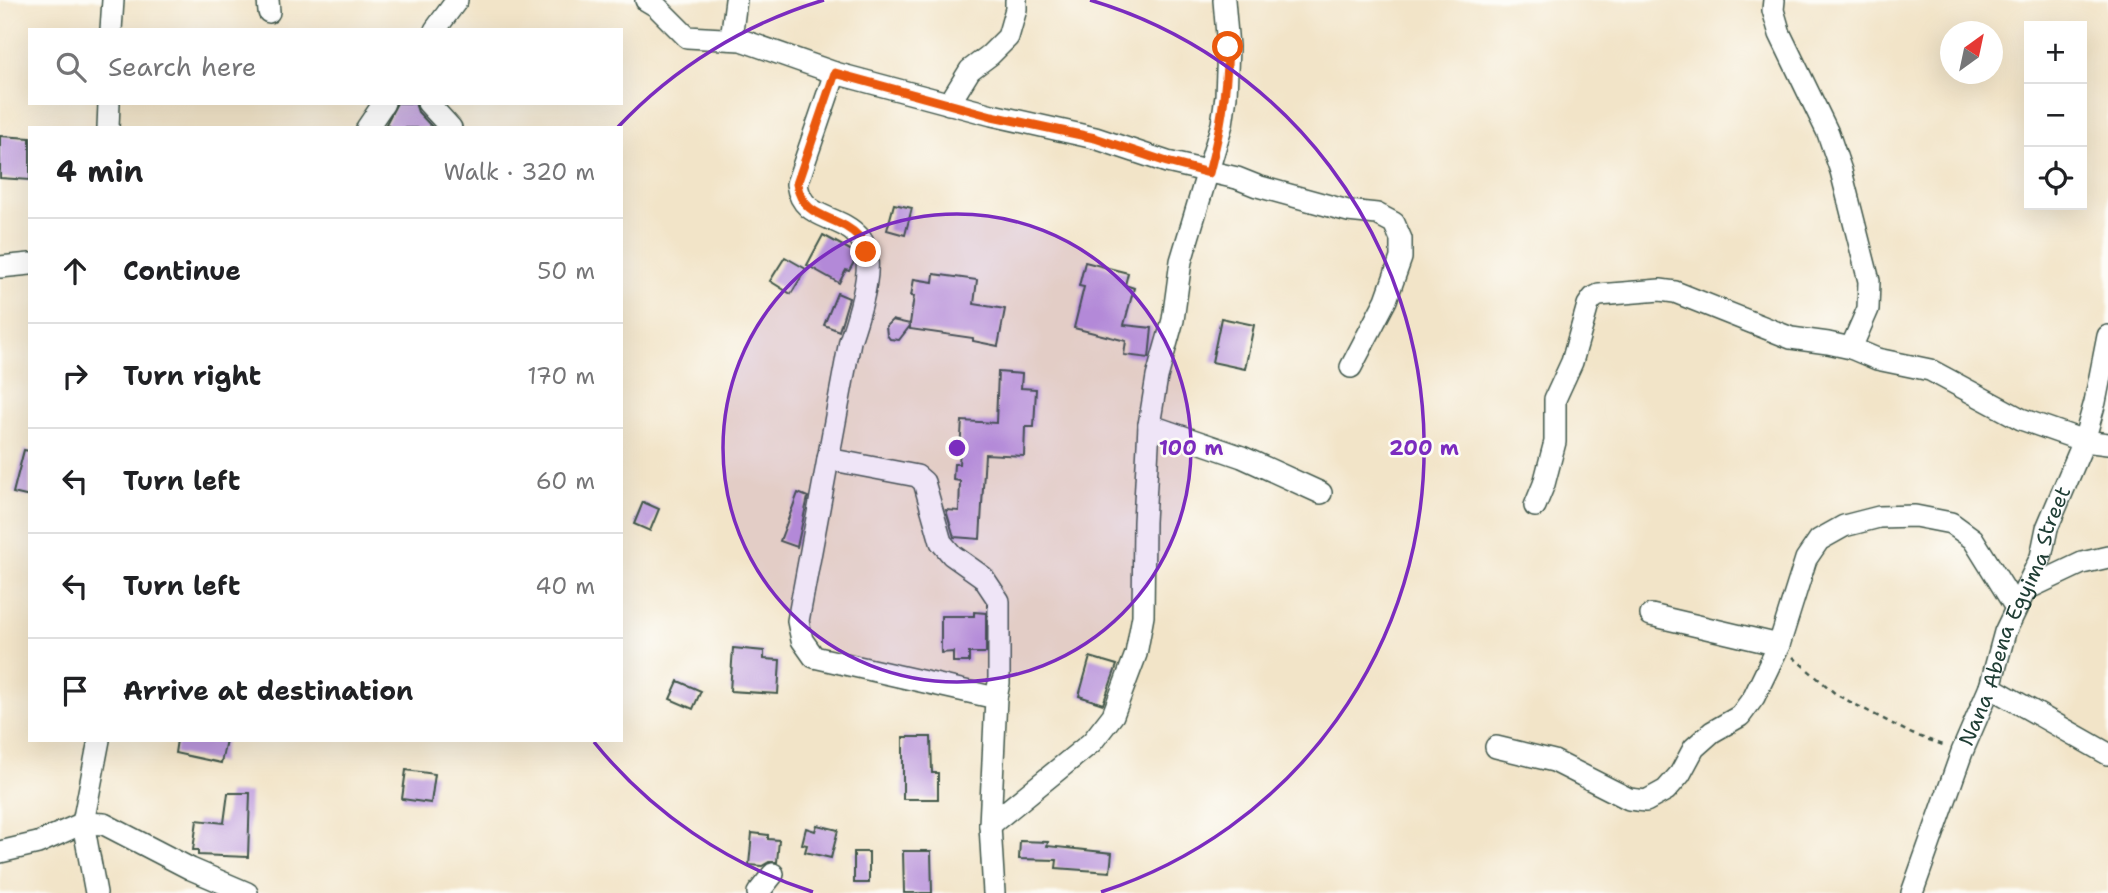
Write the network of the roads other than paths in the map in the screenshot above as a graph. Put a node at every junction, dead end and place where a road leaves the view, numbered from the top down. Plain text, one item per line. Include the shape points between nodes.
1 (113, 0) edge
2 (457, 0) edge
3 (646, 0) edge
4 (736, 0) edge
5 (1016, 0) edge
6 (1224, 0) edge
7 (1774, 0) edge
8 (111, 28) edge
9 (436, 28) edge
10 (731, 39) junction
11 (835, 73) junction
12 (949, 104) junction
13 (109, 105) edge
14 (383, 105) edge
15 (430, 105) edge
16 (108, 126) edge
17 (368, 126) edge
18 (449, 126) edge
19 (1209, 173) junction
20 (28, 264) edge
21 (0, 267) edge
22 (2108, 336) edge
23 (1851, 348) junction
24 (1351, 366) dead end
25 (1149, 425) junction
26 (2084, 441) junction
27 (2108, 444) edge
28 (828, 459) junction
29 (1321, 493) dead end
30 (1535, 506) dead end
31 (2108, 557) edge
32 (2022, 598) junction
33 (1651, 615) dead end
34 (1779, 645) junction
35 (1990, 687) junction
36 (996, 698) junction
37 (99, 742) edge
38 (1496, 747) dead end
39 (2108, 754) edge
40 (83, 823) junction
41 (990, 825) junction
42 (0, 852) edge
43 (773, 874) dead end
44 (96, 893) edge
45 (247, 893) edge
46 (758, 893) edge
47 (994, 893) edge
48 (1912, 893) edge

1 - 8 street
2 - 9 street
3 - 10 street via 687,37
4 - 10 street
5 - 12 street via 1008,37 970,70
6 - 19 street via 1226,96
7 - 23 street via 1780,34 1837,158 1869,281 1868,309
10 - 11 street
11 - 12 street
11 - 28 street via 797,184 799,198 808,209 860,237 866,252 864,302 850,341
12 - 19 street via 1095,138
13 - 16 street
14 - 17 street
15 - 18 street
19 - 24 street via 1348,211 1377,214 1394,223 1401,239 1401,258 1386,300
19 - 25 street via 1181,261
20 - 21 street
22 - 26 street, Nana Abena Egyima Street
23 - 26 street via 1877,359 1930,370 2021,419
23 - 30 street via 1791,338 1675,292 1593,298 1555,399 1555,442
25 - 29 street via 1241,457
25 - 41 street via 1143,616 1136,654 1119,700 1092,742
26 - 27 street
26 - 32 street, Nana Abena Egyima Street
28 - 36 street via 917,476 925,482 942,542 983,577 999,601
28 - 36 street via 798,621 802,640 814,657
31 - 32 street via 2082,563
32 - 34 street via 1973,539 1951,523 1915,516 1879,517 1844,526 1818,540 1806,559
32 - 35 street, Nana Abena Egyima Street via 2005,632
33 - 34 street
34 - 38 street via 1740,716 1694,748 1666,790 1646,801 1629,799 1554,761
35 - 39 street
35 - 48 street, Nana Abena Egyima Street
36 - 41 street
37 - 40 street
40 - 42 street via 38,843
40 - 44 street
40 - 45 street via 104,824
41 - 47 street
43 - 46 street

